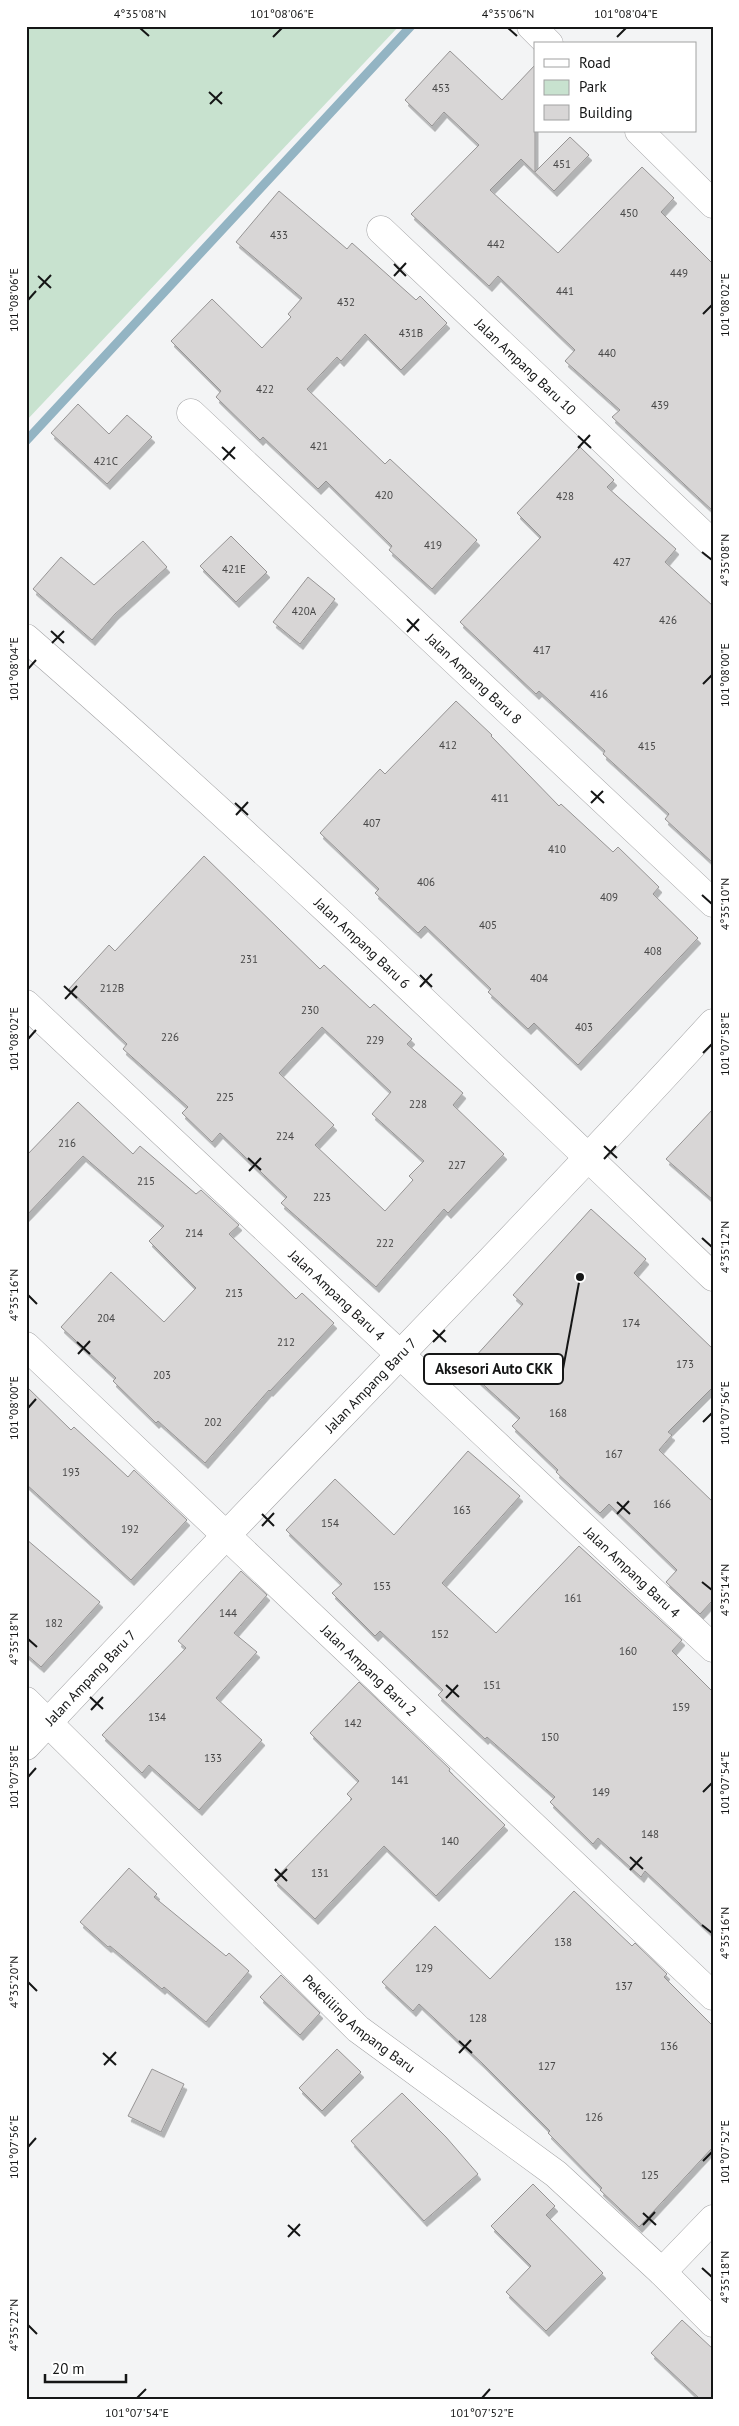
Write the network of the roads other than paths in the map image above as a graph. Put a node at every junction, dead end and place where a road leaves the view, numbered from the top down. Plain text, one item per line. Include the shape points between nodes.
1 (531, 26) edge
2 (547, 42) edge
3 (640, 132) edge
4 (713, 204) edge
5 (381, 230) dead end
6 (191, 412) dead end
7 (713, 544) edge
8 (26, 638) edge
9 (713, 903) edge
10 (26, 1004) edge
11 (713, 1023) edge
12 (588, 1159) junction
13 (713, 1277) edge
14 (26, 1346) edge
15 (399, 1353) junction
16 (227, 1536) junction
17 (713, 1648) edge
18 (26, 1701) edge
19 (48, 1722) junction
20 (26, 1746) edge
21 (713, 1996) edge
22 (713, 2219) edge
23 (662, 2272) junction
24 (713, 2323) edge

1 - 2 street
3 - 4 street
5 - 7 street, Jalan Ampang Baru 10
6 - 9 street, Jalan Ampang Baru 8
8 - 12 street, Jalan Ampang Baru 6 via 128,726 340,922
10 - 15 street, Jalan Ampang Baru 4
11 - 12 street, Jalan Ampang Baru 7
12 - 13 street, Jalan Ampang Baru 6
12 - 15 street, Jalan Ampang Baru 7
14 - 16 street, Jalan Ampang Baru 2
15 - 16 street, Jalan Ampang Baru 7
15 - 17 street, Jalan Ampang Baru 4
16 - 19 street, Jalan Ampang Baru 7
16 - 21 street, Jalan Ampang Baru 2
18 - 19 street, Pekeliling Ampang Baru
19 - 20 street, Jalan Ampang Baru 7
19 - 23 street, Pekeliling Ampang Baru via 358,2029 556,2174
22 - 23 street
23 - 24 street, Pekeliling Ampang Baru

